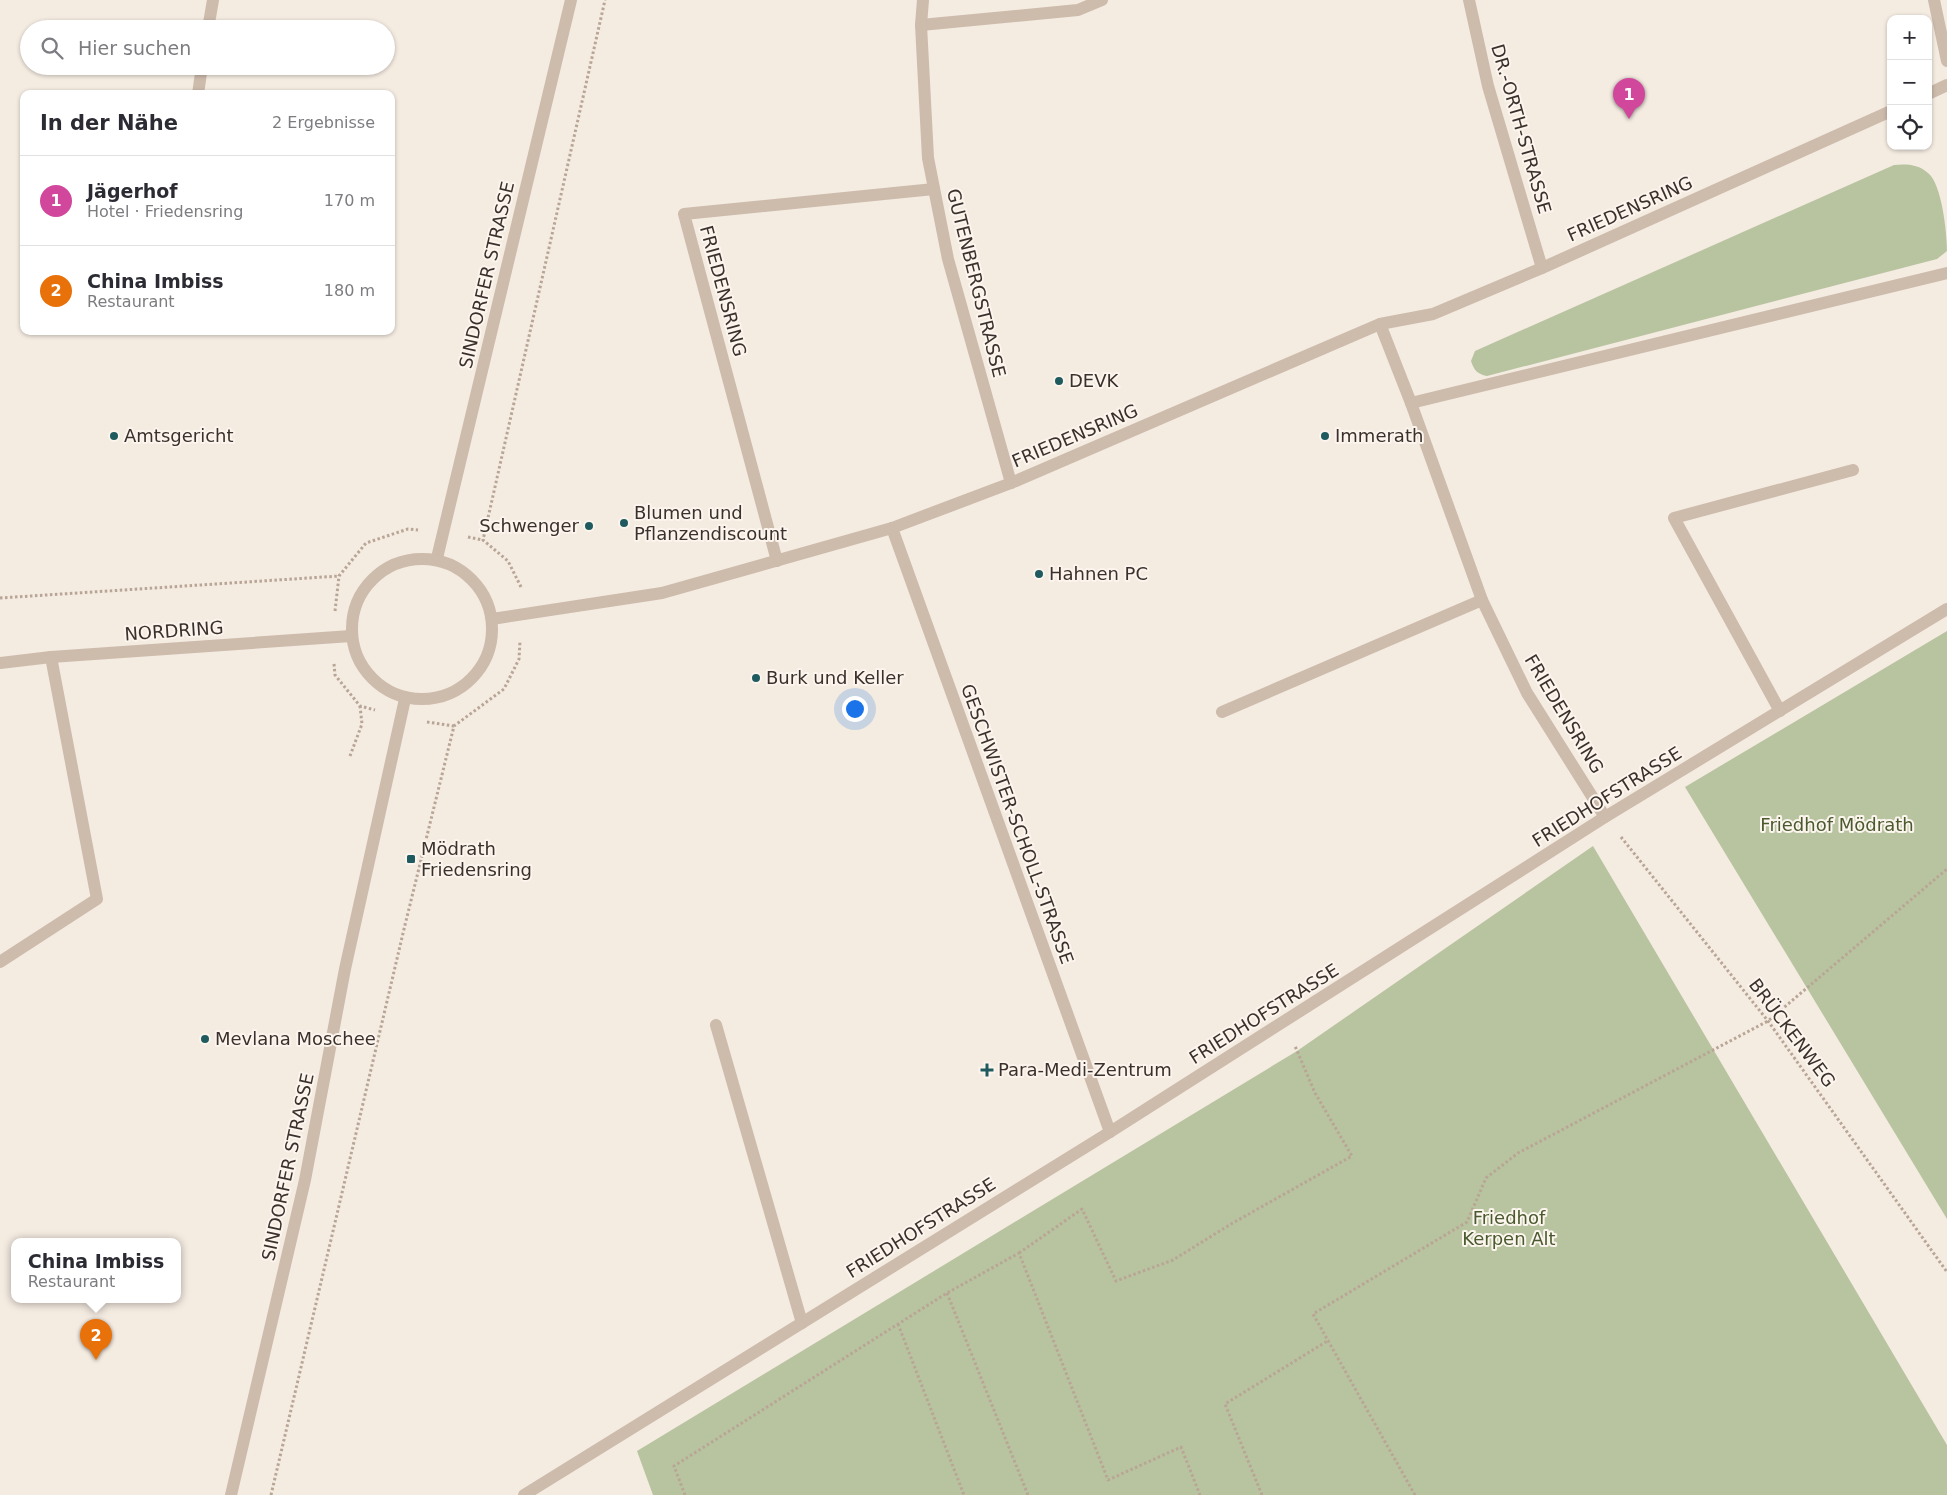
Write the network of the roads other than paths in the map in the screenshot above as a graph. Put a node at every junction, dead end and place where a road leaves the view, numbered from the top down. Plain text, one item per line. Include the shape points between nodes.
1 (212, 0) edge
2 (571, 0) edge
3 (923, 0) edge
4 (1102, 0) edge
5 (1468, 0) edge
6 (1934, 0) edge
7 (209, 20) edge
8 (921, 25) junction
9 (1947, 61) edge
10 (201, 75) edge
11 (1947, 85) edge
12 (199, 90) edge
13 (1932, 92) edge
14 (1887, 112) edge
15 (934, 189) junction
16 (1542, 268) junction
17 (1947, 273) edge
18 (1380, 324) junction
19 (1411, 403) junction
20 (1853, 470) dead end
21 (1011, 482) junction
22 (892, 528) junction
23 (437, 558) junction
24 (777, 561) junction
25 (1482, 600) junction
26 (1947, 609) edge
27 (492, 620) junction
28 (351, 636) junction
29 (51, 657) junction
30 (0, 663) edge
31 (405, 699) junction
32 (1780, 711) junction
33 (1222, 712) dead end
34 (1605, 817) junction
35 (0, 962) edge
36 (716, 1024) dead end
37 (1110, 1132) junction
38 (802, 1322) junction
39 (231, 1495) edge
40 (524, 1495) edge

1 - 7 street
2 - 23 street, SINDORFER STRASSE
3 - 8 street, GUTENBERGSTRASSE
4 - 8 street via 1078,10
5 - 16 street, DR.-ORTH-STRASSE via 1488,86
6 - 9 street
8 - 15 street, GUTENBERGSTRASSE via 928,158
10 - 12 street
11 - 13 street
14 - 16 street, FRIEDENSRING
15 - 21 street, GUTENBERGSTRASSE via 948,259
15 - 24 street, FRIEDENSRING via 684,214
16 - 18 street, FRIEDENSRING via 1433,314
17 - 19 street
18 - 19 street, FRIEDENSRING
18 - 21 street, FRIEDENSRING
19 - 25 street, FRIEDENSRING
20 - 32 street via 1674,518
21 - 22 street, FRIEDENSRING
22 - 24 street, FRIEDENSRING
22 - 37 street, GESCHWISTER-SCHOLL-STRASSE
23 - 27 street via 463,569 482,588
23 - 28 street via 393,563 360,593
24 - 27 street, FRIEDENSRING via 662,594
25 - 33 street
25 - 34 street, FRIEDENSRING via 1527,693
26 - 32 street, FRIEDHOFSTRASSE
27 - 31 street via 488,661 453,694
28 - 29 street, NORDRING
28 - 31 street via 360,664 379,686
29 - 30 street, NORDRING
29 - 35 street via 97,899
31 - 39 street, SINDORFER STRASSE via 345,969 305,1180
32 - 34 street, FRIEDHOFSTRASSE
34 - 37 street, FRIEDHOFSTRASSE
36 - 38 street
37 - 38 street, FRIEDHOFSTRASSE
38 - 40 street, FRIEDHOFSTRASSE

